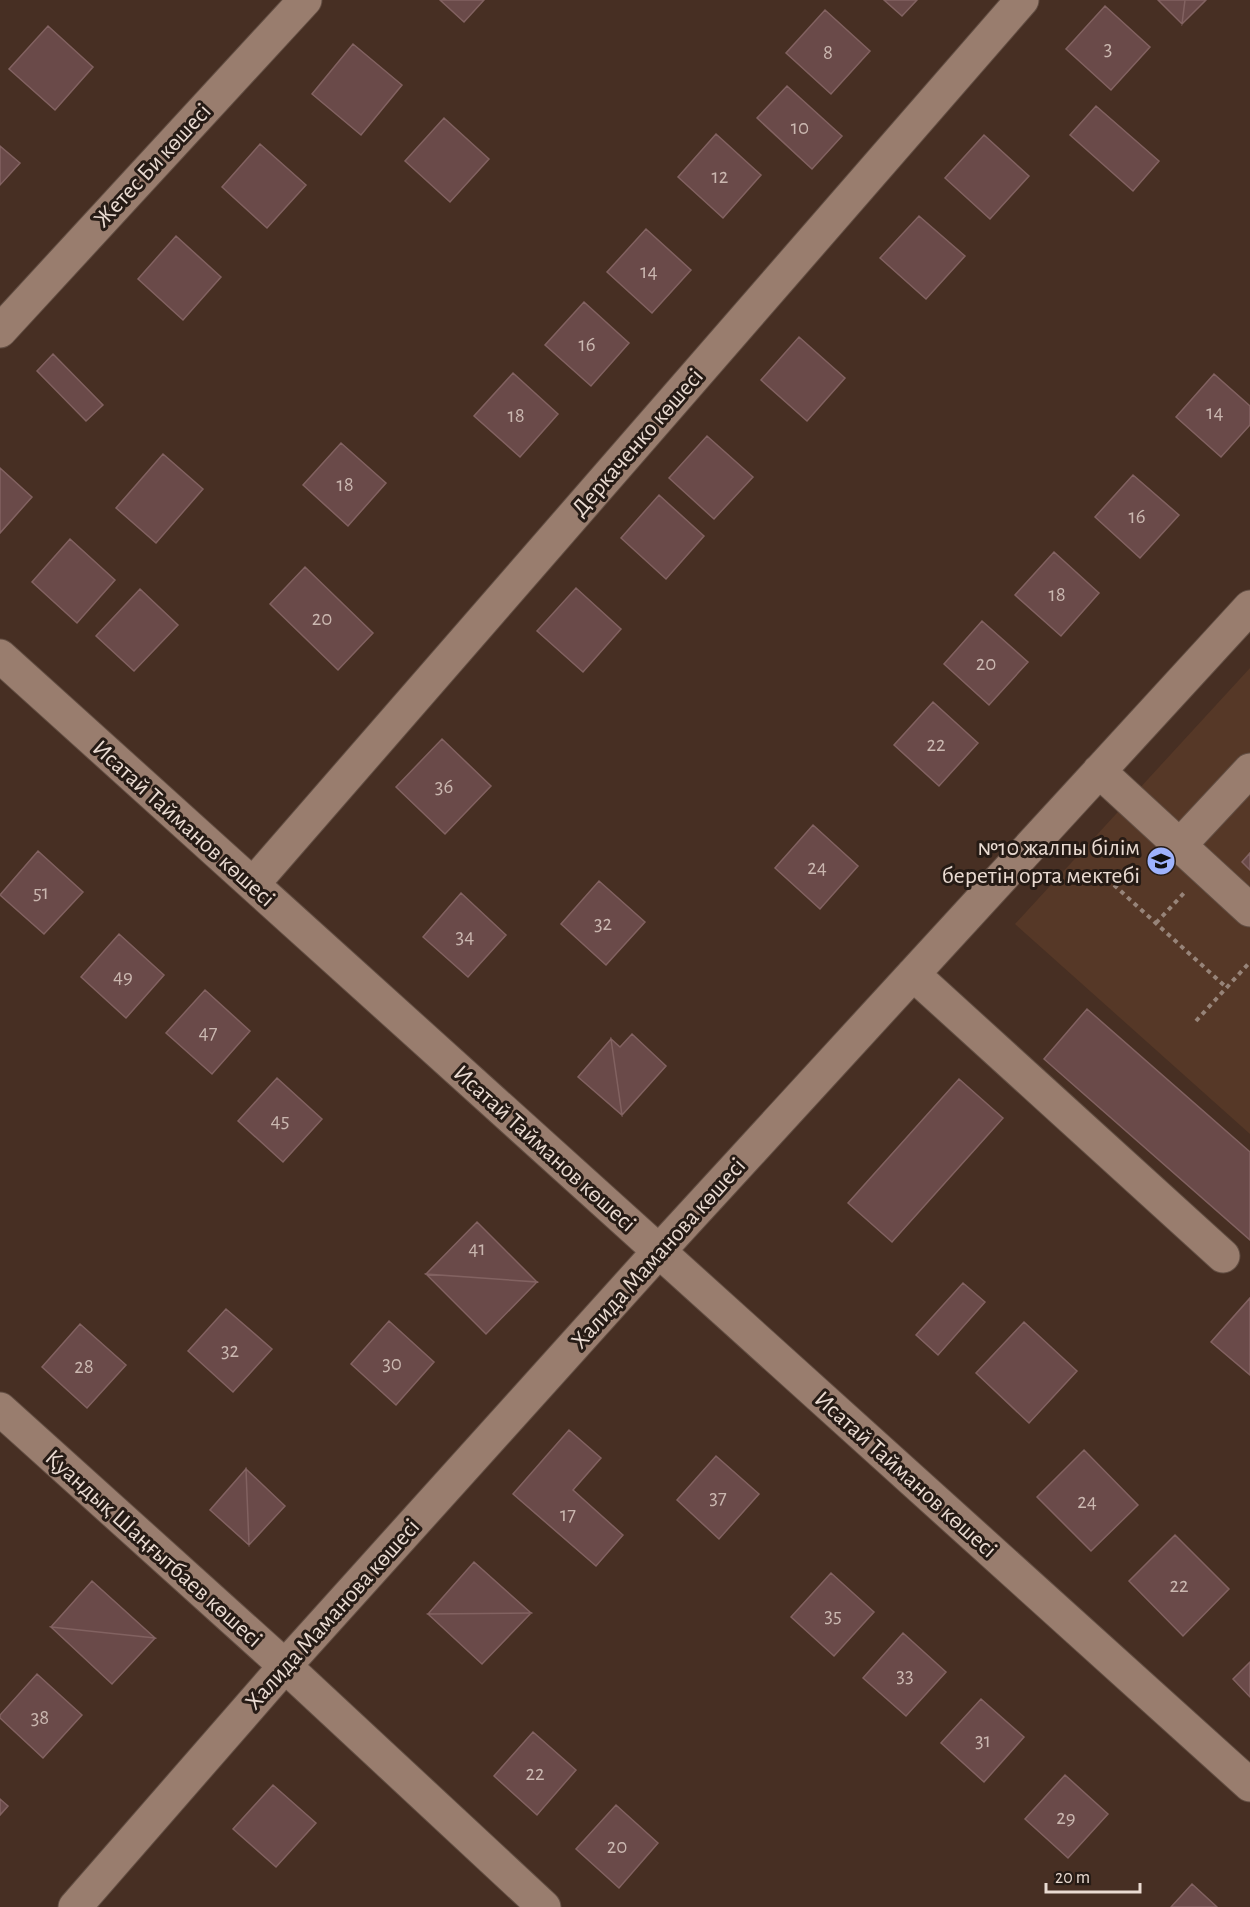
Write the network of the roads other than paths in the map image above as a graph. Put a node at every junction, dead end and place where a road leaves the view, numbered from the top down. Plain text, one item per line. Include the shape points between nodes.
1 (305, 0) edge
2 (1022, 0) edge
3 (0, 331) edge
4 (1250, 607) edge
5 (0, 656) edge
6 (1250, 770) edge
7 (1099, 771) junction
8 (1180, 845) junction
9 (253, 884) junction
10 (1250, 910) edge
11 (914, 974) junction
12 (659, 1251) junction
13 (1222, 1256) dead end
14 (0, 1409) edge
15 (285, 1666) junction
16 (1250, 1785) edge
17 (75, 1907) edge
18 (544, 1907) edge

1 - 3 street, Жетес Би көшесі
2 - 9 street, Деркаченко көшесі
4 - 7 street, Халида Маманова көшесі
5 - 9 street, Исатай Тайманов көшесі
6 - 8 street
7 - 8 street
7 - 11 street, Халида Маманова көшесі
8 - 10 street
9 - 12 street, Исатай Тайманов көшесі
11 - 12 street, Халида Маманова көшесі
11 - 13 street
12 - 15 street, Халида Маманова көшесі
12 - 16 street, Исатай Тайманов көшесі
14 - 15 street, Қуандық Шаңғытбаев көшесі
15 - 17 street, Халида Маманова көшесі
15 - 18 street, Қуандық Шаңғытбаев көшесі

